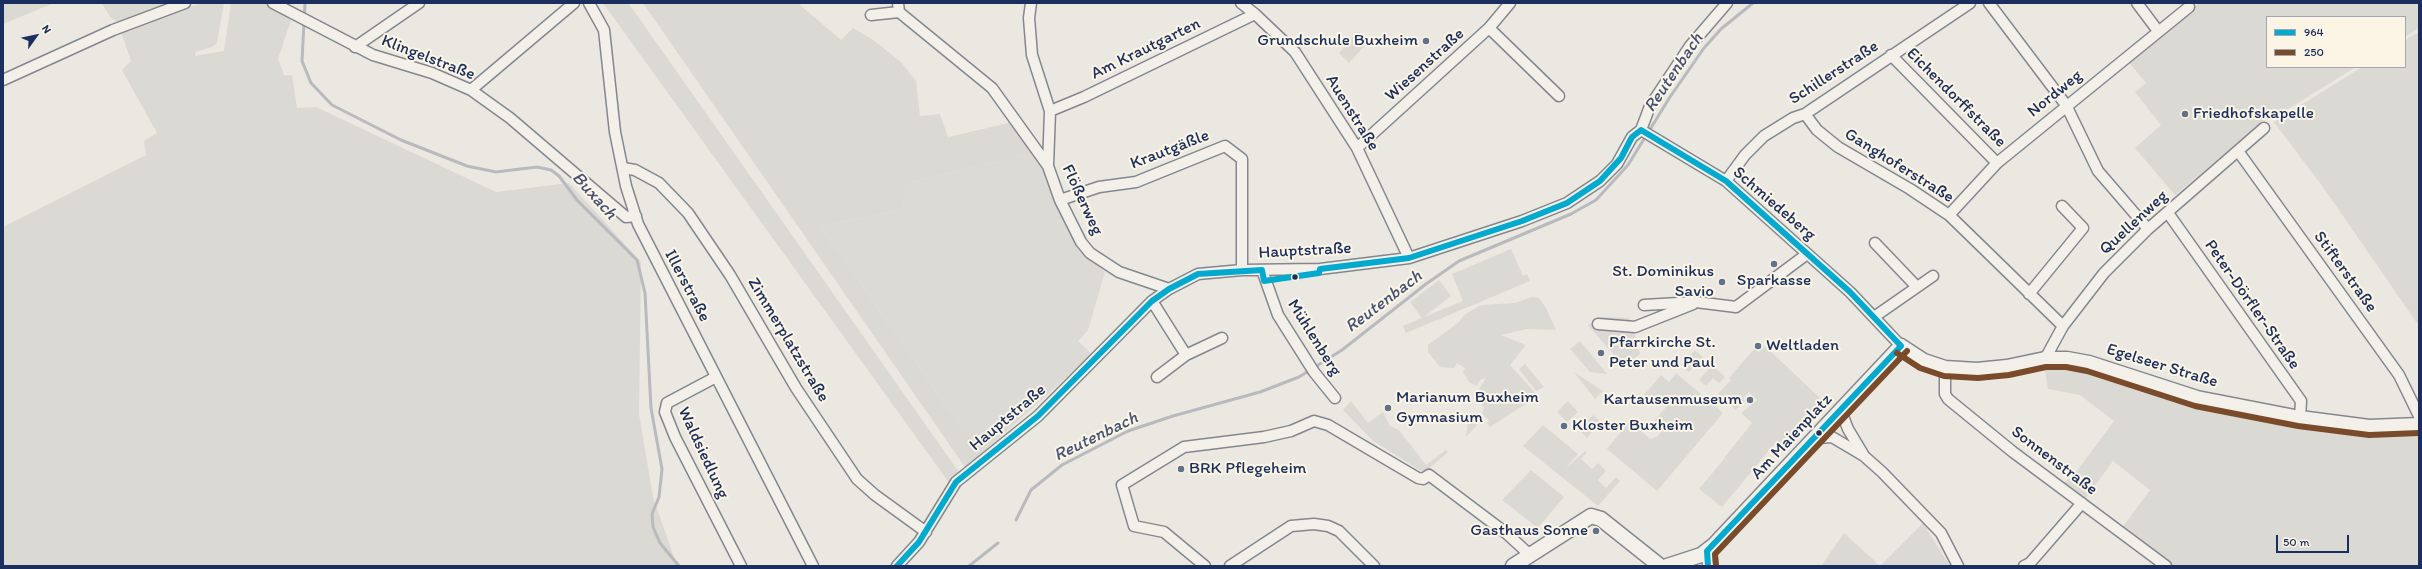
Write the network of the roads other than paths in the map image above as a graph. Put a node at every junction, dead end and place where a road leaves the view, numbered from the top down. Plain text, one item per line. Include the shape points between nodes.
1 (185, 3) edge
2 (273, 3) edge
3 (419, 3) edge
4 (574, 3) edge
5 (589, 3) edge
6 (1031, 3) edge
7 (1241, 3) edge
8 (1510, 3) edge
9 (1727, 3) edge
10 (1970, 3) edge
11 (1989, 3) edge
12 (2136, 3) edge
13 (899, 7) edge
14 (2189, 7) dead end
15 (1255, 14) junction
16 (870, 15) dead end
17 (1489, 28) junction
18 (2158, 31) junction
19 (355, 47) junction
20 (1891, 55) junction
21 (3, 80) edge
22 (471, 90) junction
23 (1559, 96) dead end
24 (2066, 105) junction
25 (1050, 111) junction
26 (1805, 114) junction
27 (2264, 128) dead end
28 (1641, 130) junction
29 (1357, 148) junction
30 (2238, 151) junction
31 (1997, 163) junction
32 (1048, 166) junction
33 (623, 168) junction
34 (1726, 181) junction
35 (1060, 200) junction
36 (2062, 206) dead end
37 (2168, 213) junction
38 (1949, 215) junction
39 (636, 216) junction
40 (2148, 229) junction
41 (1875, 243) dead end
42 (1807, 254) junction
43 (1409, 258) junction
44 (1242, 270) junction
45 (1262, 270) junction
46 (1933, 276) dead end
47 (1917, 287) junction
48 (1169, 289) junction
49 (2029, 294) junction
50 (1152, 301) junction
51 (1696, 302) junction
52 (1644, 305) dead end
53 (1874, 316) junction
54 (1598, 324) dead end
55 (2063, 326) junction
56 (1222, 338) dead end
57 (1901, 346) junction
58 (1186, 355) junction
59 (2045, 358) junction
60 (1945, 368) junction
61 (716, 377) junction
62 (1157, 377) dead end
63 (1335, 398) dead end
64 (1841, 411) junction
65 (2419, 416) edge
66 (2300, 418) junction
67 (2419, 425) edge
68 (1816, 438) junction
69 (1864, 456) junction
70 (2082, 503) junction
71 (926, 532) junction
72 (1707, 551) junction
73 (1530, 555) junction
74 (2029, 565) edge
75 (741, 566) edge
76 (813, 566) edge
77 (897, 566) edge
78 (1205, 566) edge
79 (1230, 566) edge
80 (1374, 566) edge
81 (1513, 566) edge
82 (1660, 566) edge
83 (1667, 566) edge
84 (1708, 566) edge
85 (1958, 566) edge
86 (2166, 566) edge

1 - 21 street via 113,30
2 - 19 street, Klingelstraße
3 - 19 street
4 - 22 street
5 - 33 street, Illerstraße via 604,30 612,107
6 - 25 street, Flößerweg via 1029,18 1032,54
7 - 15 street, Auenstraße
8 - 17 street, Wiesenstraße
9 - 28 street, Hauptstraße via 1690,46 1650,106
10 - 20 street, Schillerstraße
11 - 24 street
12 - 18 street
13 - 16 street
13 - 32 street via 984,80 1021,126
14 - 18 street, Nordweg
15 - 25 street, Am Krautgarten
15 - 29 street, Auenstraße via 1295,52
17 - 23 street
17 - 29 street, Wiesenstraße
18 - 24 street, Nordweg
19 - 22 street, Klingelstraße via 445,78
20 - 26 street, Schillerstraße
20 - 31 street, Eichendorffstraße
22 - 39 street, Klingelstraße via 510,118 626,216
24 - 31 street, Nordweg
24 - 40 street via 2098,171
25 - 32 street, Flößerweg
26 - 34 street, Schillerstraße via 1786,122 1758,142
26 - 38 street, Ganghoferstraße via 1817,130 1838,147 1916,192
27 - 30 street, Quellenweg
28 - 34 street, Schmiedeberg
28 - 43 street, Hauptstraße via 1632,137 1611,171 1577,197 1522,221
29 - 43 street, Auenstraße
30 - 37 street, Quellenweg
30 - 65 street, Stifterstraße via 2399,375
31 - 38 street, Nordweg
32 - 35 street, Flößerweg
33 - 39 street, Illerstraße
33 - 71 street, Zimmerplatzstraße via 635,170 659,183 688,213 730,275 801,394 857,479
34 - 42 street, Schmiedeberg
35 - 44 street, Krautgäßle via 1099,187 1136,182 1225,146 1242,159
35 - 48 street, Flößerweg via 1081,242 1090,253 1119,272
36 - 49 street via 2086,231
37 - 40 street, Quellenweg
37 - 66 street, Peter-Dörfler-Straße via 2301,401
38 - 49 street, Ganghoferstraße
39 - 61 street, Illerstraße via 646,243
40 - 55 street, Quellenweg via 2104,274
41 - 47 street
42 - 51 street via 1736,307
42 - 53 street, Schmiedeberg
43 - 45 street, Hauptstraße via 1320,269
44 - 45 street, Hauptstraße
44 - 48 street, Hauptstraße via 1198,274
45 - 63 street, Mühlenberg via 1278,315 1311,368
46 - 47 street
47 - 53 street
48 - 50 street, Hauptstraße
49 - 55 street, Ganghoferstraße
50 - 58 street
50 - 71 street, Hauptstraße via 1038,416 956,482
51 - 52 street
51 - 54 street via 1634,327
53 - 57 street, Schmiedeberg
55 - 59 street, Quellenweg
56 - 58 street
57 - 60 street, Egelseer Straße via 1924,361
57 - 64 street, Am Maienplatz
58 - 62 street
59 - 60 street, Egelseer Straße via 2007,367 1977,370
59 - 66 street, Egelseer Straße via 2089,363 2197,398
60 - 70 street, Sonnenstraße via 1945,394 1948,398
61 - 75 street, Waldsiedlung via 667,403 665,412 675,437
61 - 76 street, Illerstraße
64 - 68 street, Am Maienplatz
64 - 69 street
66 - 67 street, Egelseer Straße via 2369,426
68 - 69 street via 1832,437
68 - 72 street, Am Maienplatz
69 - 85 street via 1940,534
70 - 74 street
70 - 86 street, Sonnenstraße
71 - 77 street, Hauptstraße
72 - 83 street
72 - 84 street
73 - 78 street via 1506,533 1429,475 1423,479 1418,478 1328,425 1314,421 1292,431 1264,437 1184,447 1122,485 1134,526 1164,532
73 - 81 street
73 - 82 street via 1591,516 1601,519
79 - 80 street via 1291,526 1314,524 1339,531

